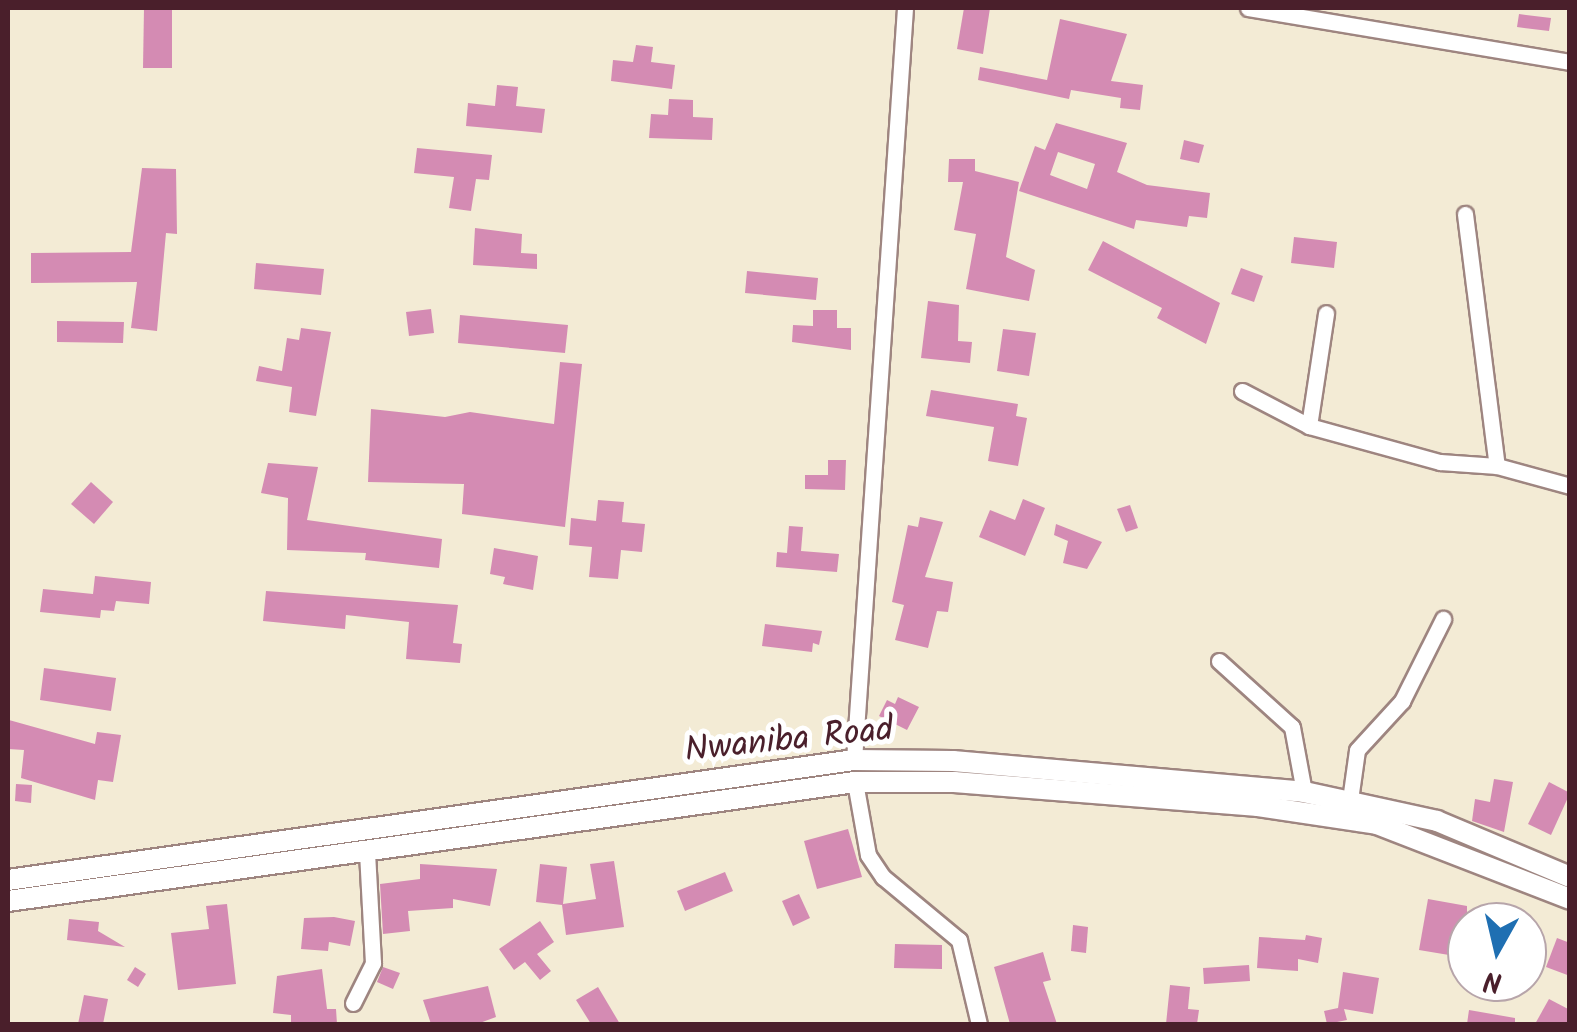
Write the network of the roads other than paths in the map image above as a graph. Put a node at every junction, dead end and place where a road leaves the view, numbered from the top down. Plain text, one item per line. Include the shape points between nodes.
1 (905, 8) edge
2 (1248, 8) edge
3 (1570, 62) edge
4 (1465, 214) dead end
5 (1326, 313) dead end
6 (1242, 391) dead end
7 (1309, 426) junction
8 (1497, 466) junction
9 (1570, 486) edge
10 (1442, 620) dead end
11 (1219, 661) dead end
12 (854, 760) junction
13 (855, 782) junction
14 (1304, 792) junction
15 (1350, 800) junction
16 (367, 851) junction
17 (1570, 876) edge
18 (8, 879) edge
19 (1570, 899) edge
20 (8, 902) edge
21 (353, 1003) dead end
22 (979, 1024) edge

1 - 12 street
2 - 3 street
4 - 8 street
5 - 7 street
6 - 7 street
7 - 8 street via 1440,462
8 - 9 street
10 - 15 street via 1402,701 1357,750
11 - 14 street via 1292,727
12 - 14 main road, Nwaniba Road via 991,764
12 - 18 main road, Nwaniba Road via 30,882
13 - 16 main road
13 - 19 main road via 954,782 1157,798 1378,824
13 - 22 street via 868,855 883,877 959,940
14 - 15 main road, Nwaniba Road
15 - 17 main road, Nwaniba Road via 1437,821
16 - 20 main road
16 - 21 street via 374,964

